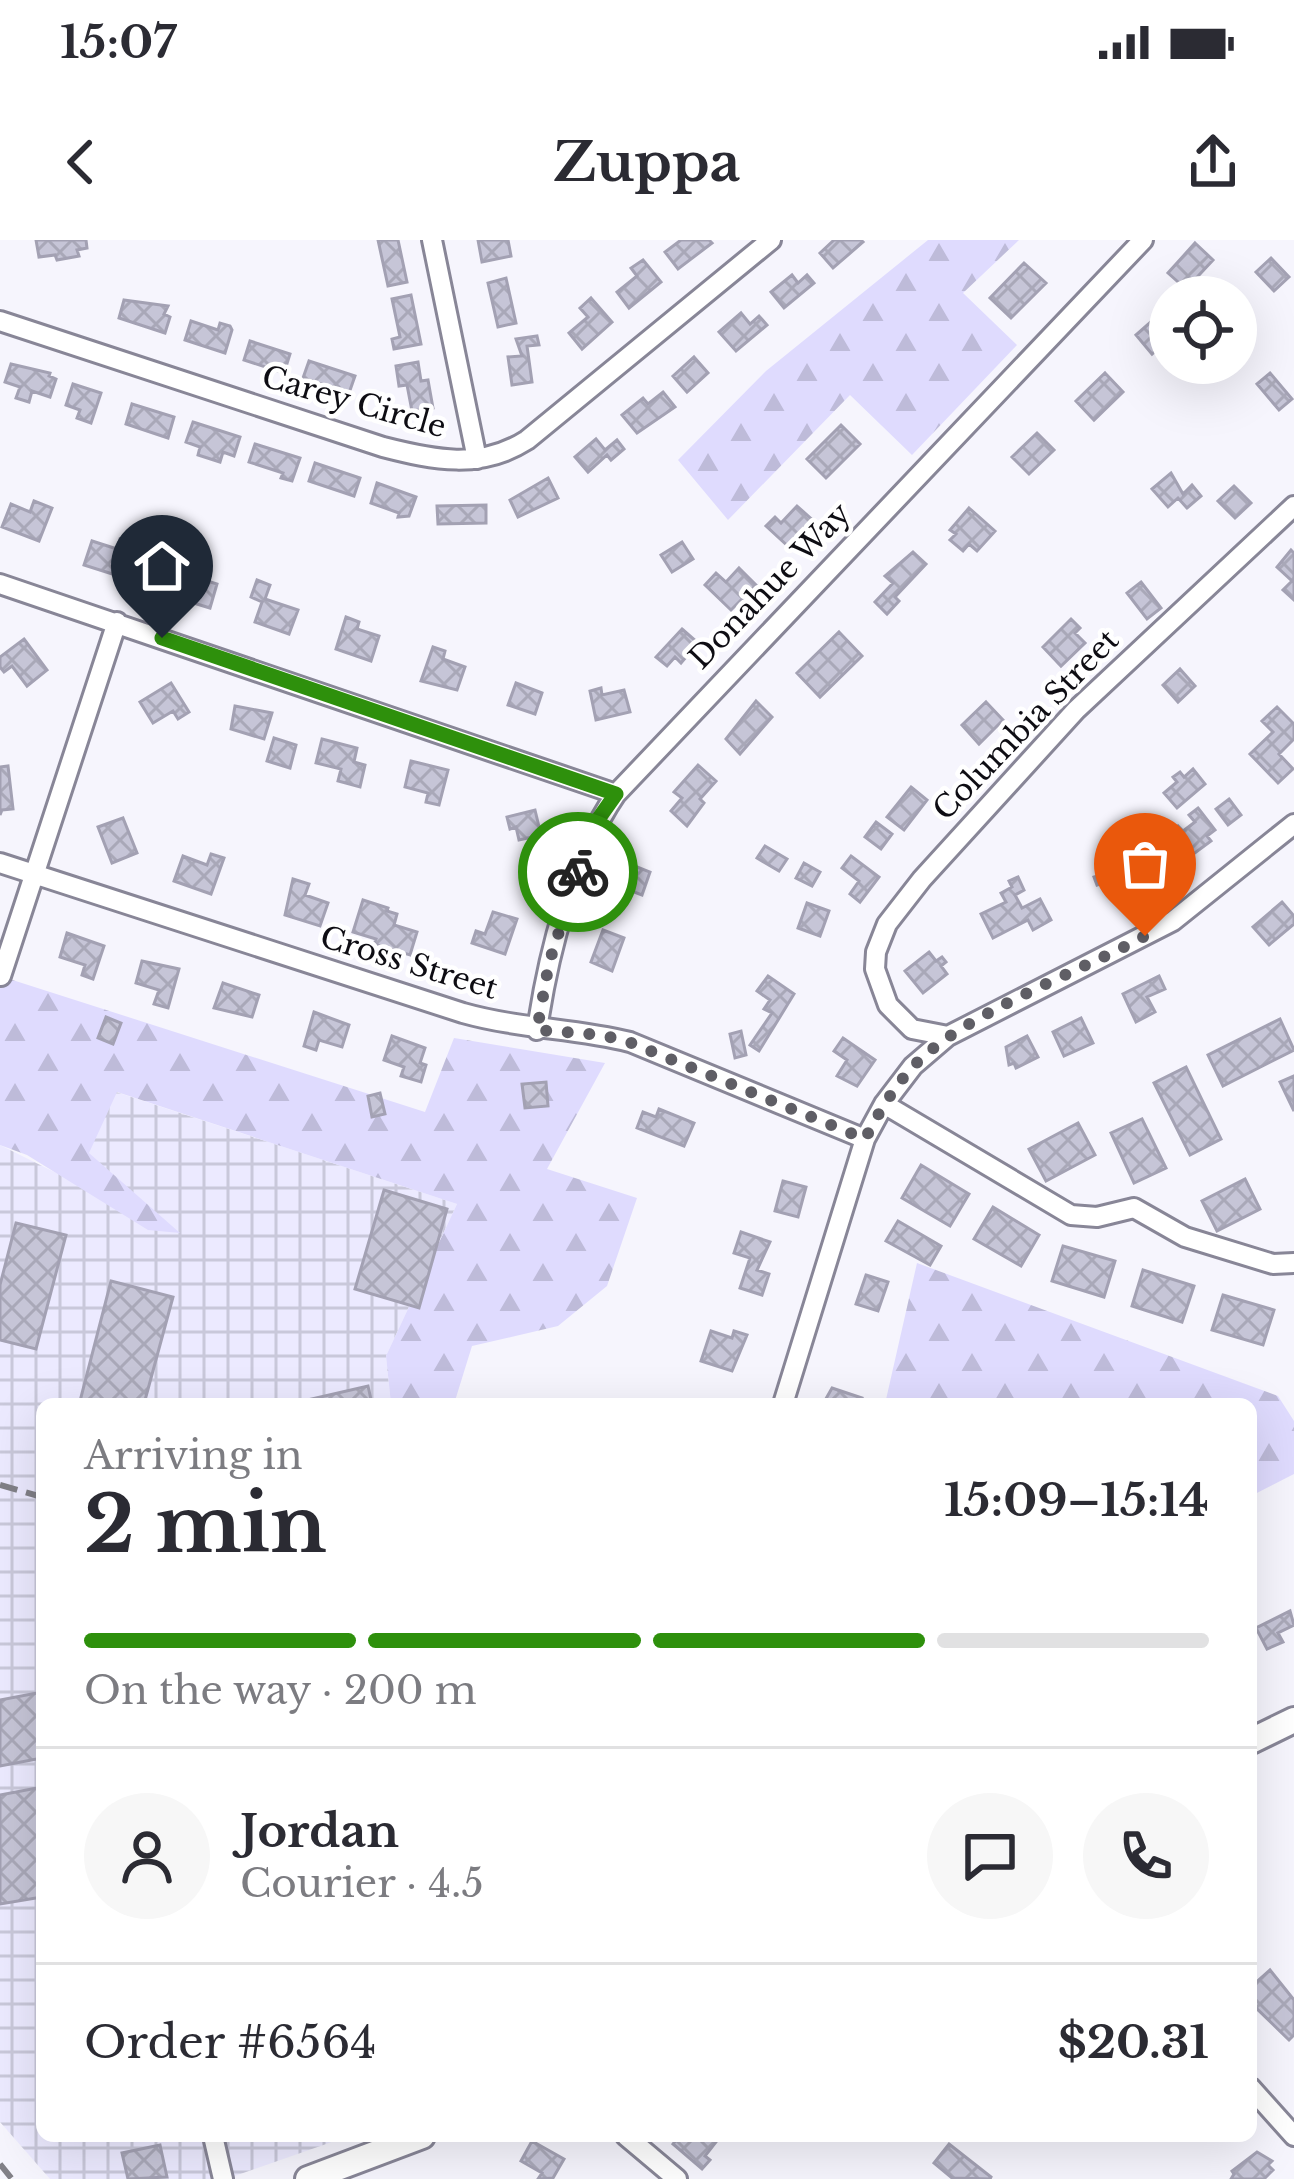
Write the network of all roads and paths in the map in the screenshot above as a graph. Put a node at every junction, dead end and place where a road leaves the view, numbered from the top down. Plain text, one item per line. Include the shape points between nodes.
1 (432, 240) edge
2 (772, 240) edge
3 (1143, 240) edge
4 (0, 321) edge
5 (478, 459) junction
6 (1294, 506) edge
7 (0, 584) edge
8 (117, 622) junction
9 (616, 794) junction
10 (1294, 824) edge
11 (0, 863) edge
12 (32, 874) junction
13 (1, 976) edge
14 (899, 1019) junction
15 (537, 1030) junction
16 (948, 1036) junction
17 (913, 1066) junction
18 (884, 1104) junction
19 (865, 1139) junction
20 (1294, 1263) edge
21 (785, 1398) edge
22 (1294, 1720) edge
23 (1257, 1738) edge
24 (1257, 2095) edge
25 (1294, 2137) edge
26 (214, 2142) edge
27 (406, 2142) edge
28 (633, 2142) edge
29 (223, 2179) edge
30 (308, 2179) edge
31 (677, 2179) edge

1 - 5 street
2 - 5 street, Carey Circle via 527,440
3 - 9 street, Donahue Way
4 - 5 street, Carey Circle via 383,447 434,460
6 - 14 street, Columbia Street via 1076,710 902,903 880,938 875,969
7 - 8 street
8 - 9 street
8 - 12 street
9 - 15 street, Donahue Way via 586,845
10 - 16 street via 1173,921
11 - 12 street, Cross Street
12 - 13 street
12 - 15 street, Cross Street
14 - 16 street
14 - 17 street, Columbia Street
15 - 19 street, Cross Street via 629,1042
16 - 17 street
17 - 18 street
18 - 19 street
18 - 20 street via 1071,1215 1134,1208 1185,1238
19 - 21 street
22 - 23 main road
24 - 25 street
26 - 29 street
27 - 30 main road
28 - 31 street

